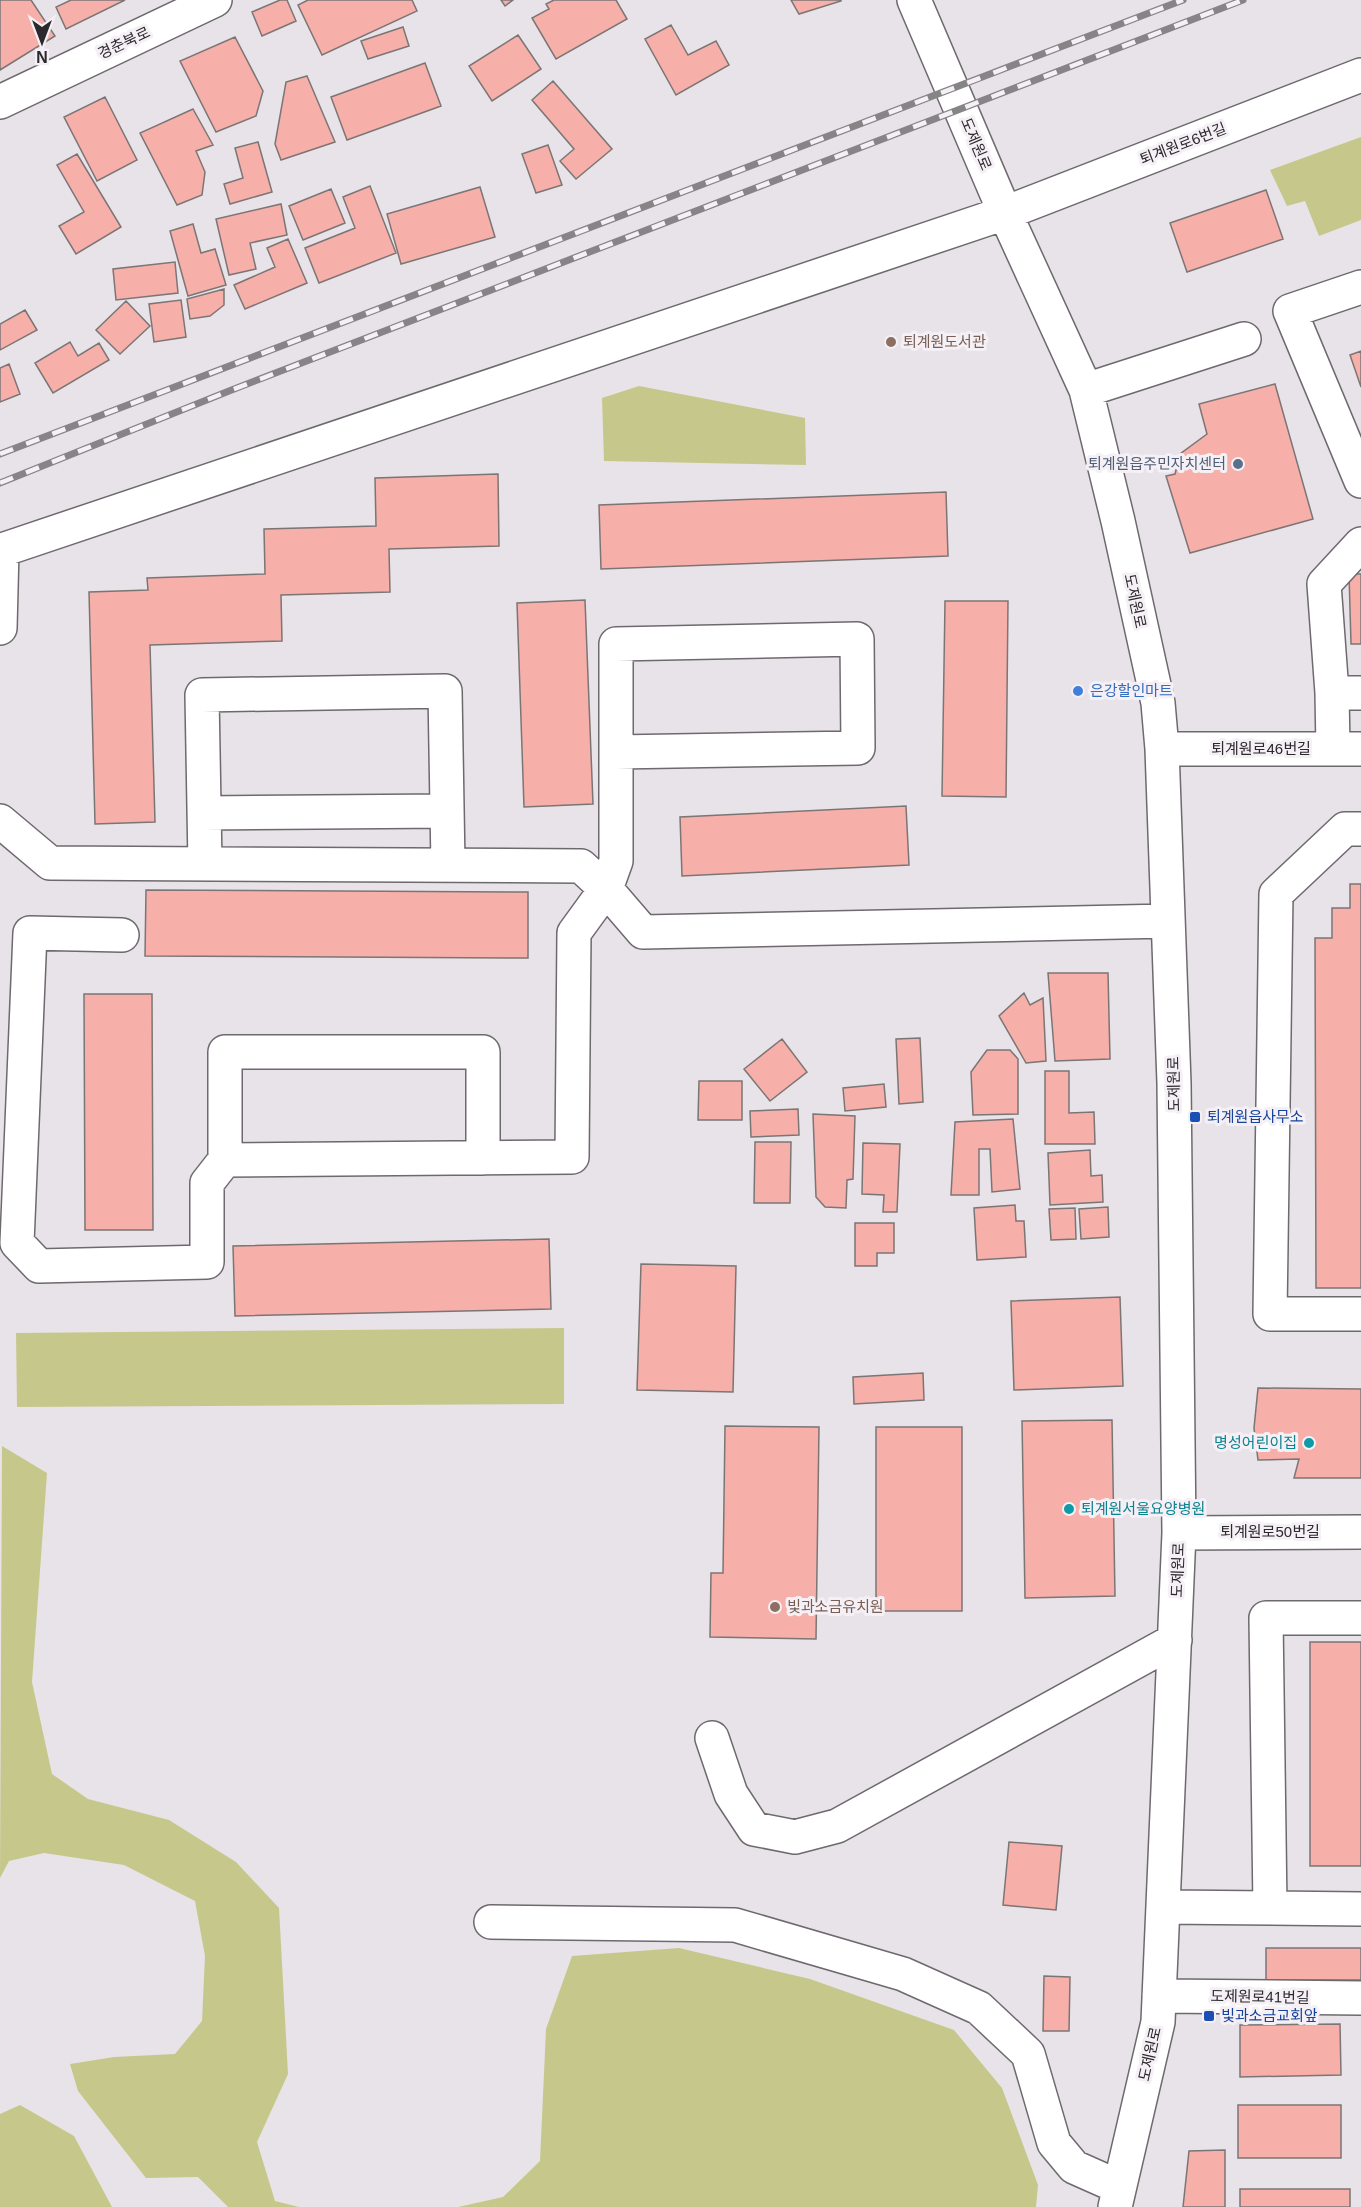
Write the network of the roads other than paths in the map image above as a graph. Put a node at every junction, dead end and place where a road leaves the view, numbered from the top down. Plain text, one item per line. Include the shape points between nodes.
1 (215, 0) edge
2 (914, 0) edge
3 (1361, 75) edge
4 (0, 102) edge
5 (1005, 213) junction
6 (1361, 287) edge
7 (1244, 339) dead end
8 (1086, 390) junction
9 (1361, 481) edge
10 (1361, 544) edge
11 (0, 627) edge
12 (1347, 693) edge
13 (1162, 748) junction
14 (1347, 749) edge
15 (616, 752) junction
16 (447, 812) junction
17 (204, 813) junction
18 (0, 821) edge
19 (1361, 829) edge
20 (205, 864) junction
21 (448, 865) junction
22 (606, 889) junction
23 (1168, 921) junction
24 (122, 935) dead end
25 (483, 1158) junction
26 (225, 1160) junction
27 (1361, 1314) edge
28 (1361, 1532) edge
29 (1179, 1533) junction
30 (1361, 1618) edge
31 (1175, 1640) junction
32 (712, 1738) dead end
33 (1163, 1906) junction
34 (1270, 1908) junction
35 (1361, 1909) edge
36 (491, 1922) dead end
37 (1159, 1996) junction
38 (1361, 1998) edge
39 (1117, 2197) edge

1 - 4 street, 경춘북로
2 - 5 street, 도제원로
3 - 5 street, 퇴계원로6번길
5 - 8 street, 도제원로
5 - 11 street, 퇴계원로6번길 via 2,550
6 - 9 street via 1290,311
7 - 8 street
8 - 13 street, 도제원로 via 1155,692
10 - 12 street via 1324,584
12 - 14 street
13 - 14 street, 퇴계원로46번길
13 - 23 street, 도제원로
15 - 15 street via 616,644 857,639 858,748
15 - 22 street via 616,861
16 - 17 street
16 - 17 street via 445,691 202,695
16 - 21 street
17 - 20 street
18 - 20 street via 50,863
19 - 27 street via 1345,830 1276,894 1270,1314
20 - 21 street
21 - 22 street via 580,866
22 - 23 street via 643,932
22 - 25 street via 574,933 572,1157
23 - 29 street, 도제원로 via 1174,1083
24 - 26 street via 30,933 17,1243 39,1266 207,1262 207,1183
25 - 26 street
25 - 26 street via 483,1052 225,1052
28 - 29 street, 퇴계원로50번길
29 - 31 street, 도제원로
30 - 34 street via 1266,1618
31 - 32 street via 837,1826 795,1837 754,1830 731,1794
31 - 33 street, 도제원로
33 - 34 street
33 - 37 street, 도제원로
34 - 35 street
36 - 39 street via 735,1924 903,1974 979,2008 1028,2054 1054,2143 1074,2167
37 - 38 street, 도제원로41번길
37 - 39 street, 도제원로 via 1158,2022

